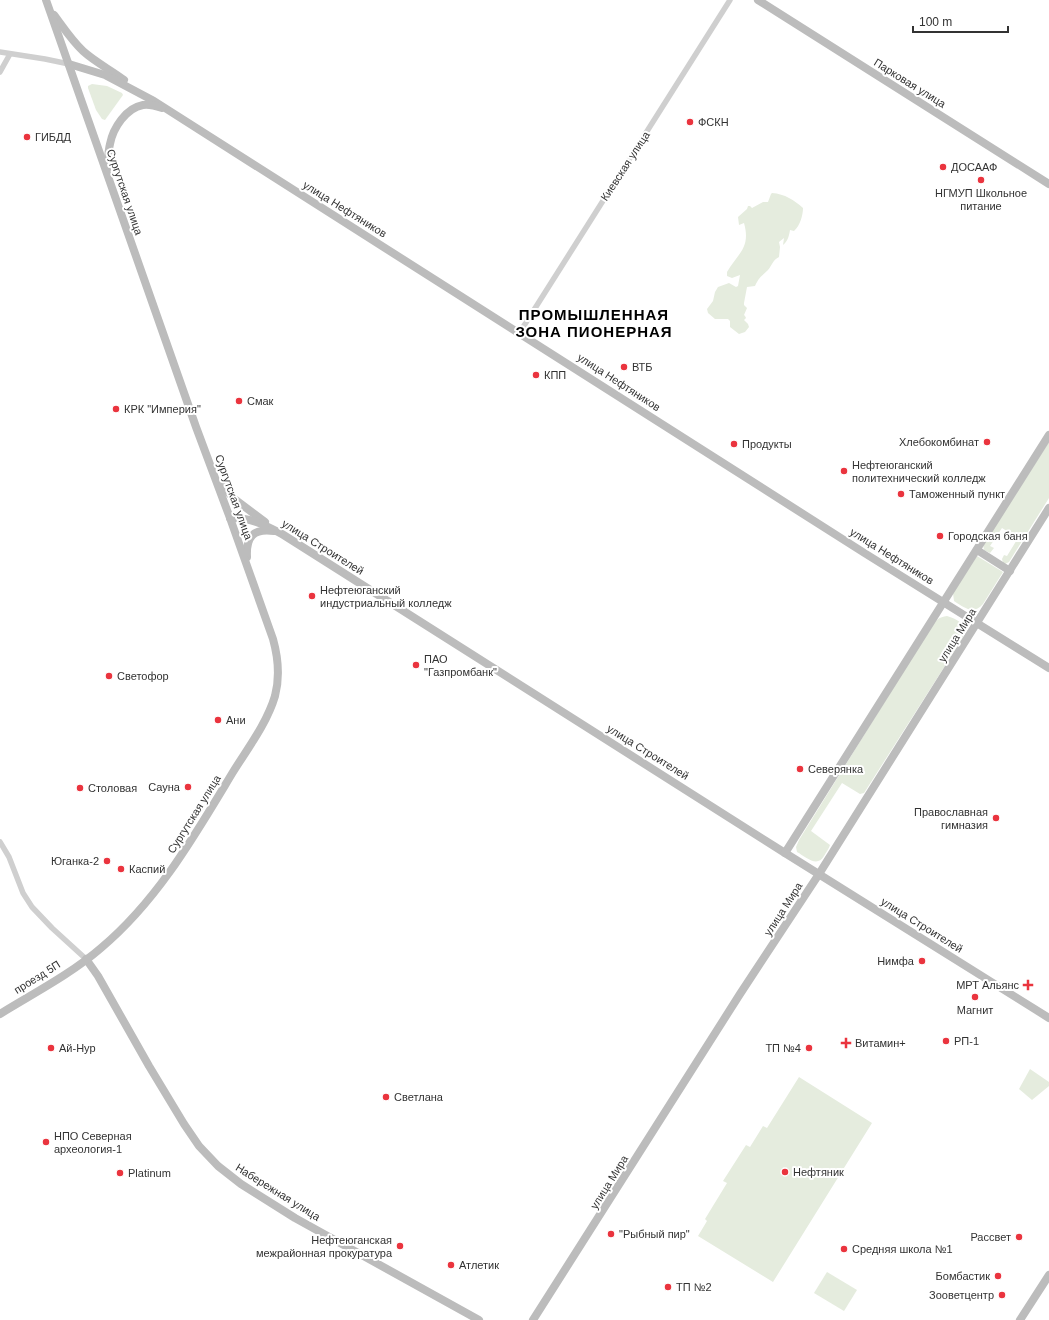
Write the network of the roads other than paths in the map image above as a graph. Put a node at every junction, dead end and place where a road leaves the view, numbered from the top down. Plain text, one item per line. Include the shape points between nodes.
1 (46, 0) edge
2 (730, 0) edge
3 (758, 0) edge
4 (49, 8) junction
5 (0, 52) edge
6 (10, 54) junction
7 (69, 64) junction
8 (0, 72) edge
9 (154, 101) junction
10 (171, 112) junction
11 (107, 174) junction
12 (1049, 184) edge
13 (520, 332) junction
14 (1049, 435) edge
15 (214, 475) junction
16 (1049, 508) edge
17 (230, 518) junction
18 (282, 534) junction
19 (977, 550) junction
20 (248, 568) junction
21 (1010, 571) junction
22 (943, 602) junction
23 (978, 623) junction
24 (1049, 668) edge
25 (0, 842) edge
26 (786, 853) junction
27 (819, 874) junction
28 (86, 959) junction
29 (0, 1014) edge
30 (1049, 1018) edge
31 (1049, 1275) edge
32 (479, 1320) edge
33 (533, 1320) edge
34 (1020, 1320) edge

1 - 4 main road, Сургутская улица
2 - 13 street, Киевская улица
3 - 12 main road, Парковая улица
4 - 7 main road, Сургутская улица
4 - 9 main road via 82,50
5 - 6 street
6 - 7 street
6 - 8 street
7 - 9 main road, улица Нефтяников via 106,76
7 - 11 main road, Сургутская улица
9 - 10 main road, улица Нефтяников
10 - 11 main road via 144,105 125,116 111,140
10 - 13 main road, улица Нефтяников
11 - 15 main road, Сургутская улица
13 - 22 main road, улица Нефтяников
14 - 19 main road
15 - 17 main road, Сургутская улица
15 - 18 main road via 232,498
16 - 21 main road, улица Мира
17 - 18 main road, улица Строителей via 255,521
17 - 20 main road, Сургутская улица
18 - 20 main road via 269,530 256,532 250,537 247,548
18 - 26 main road, улица Строителей
19 - 21 main road
19 - 22 main road
20 - 28 main road, Сургутская улица via 277,657 277,686 271,707 197,832 164,880 125,926
21 - 23 main road, улица Мира
22 - 23 main road, улица Нефтяников
22 - 26 main road
23 - 24 main road, улица Нефтяников
23 - 27 main road, улица Мира
25 - 28 street via 32,907
26 - 27 main road, улица Строителей
27 - 30 main road, улица Строителей
27 - 33 main road, улица Мира
28 - 29 main road, проезд 5П
28 - 32 main road, Набережная улица via 184,1124 199,1146 218,1166 241,1184 295,1218
31 - 34 main road

